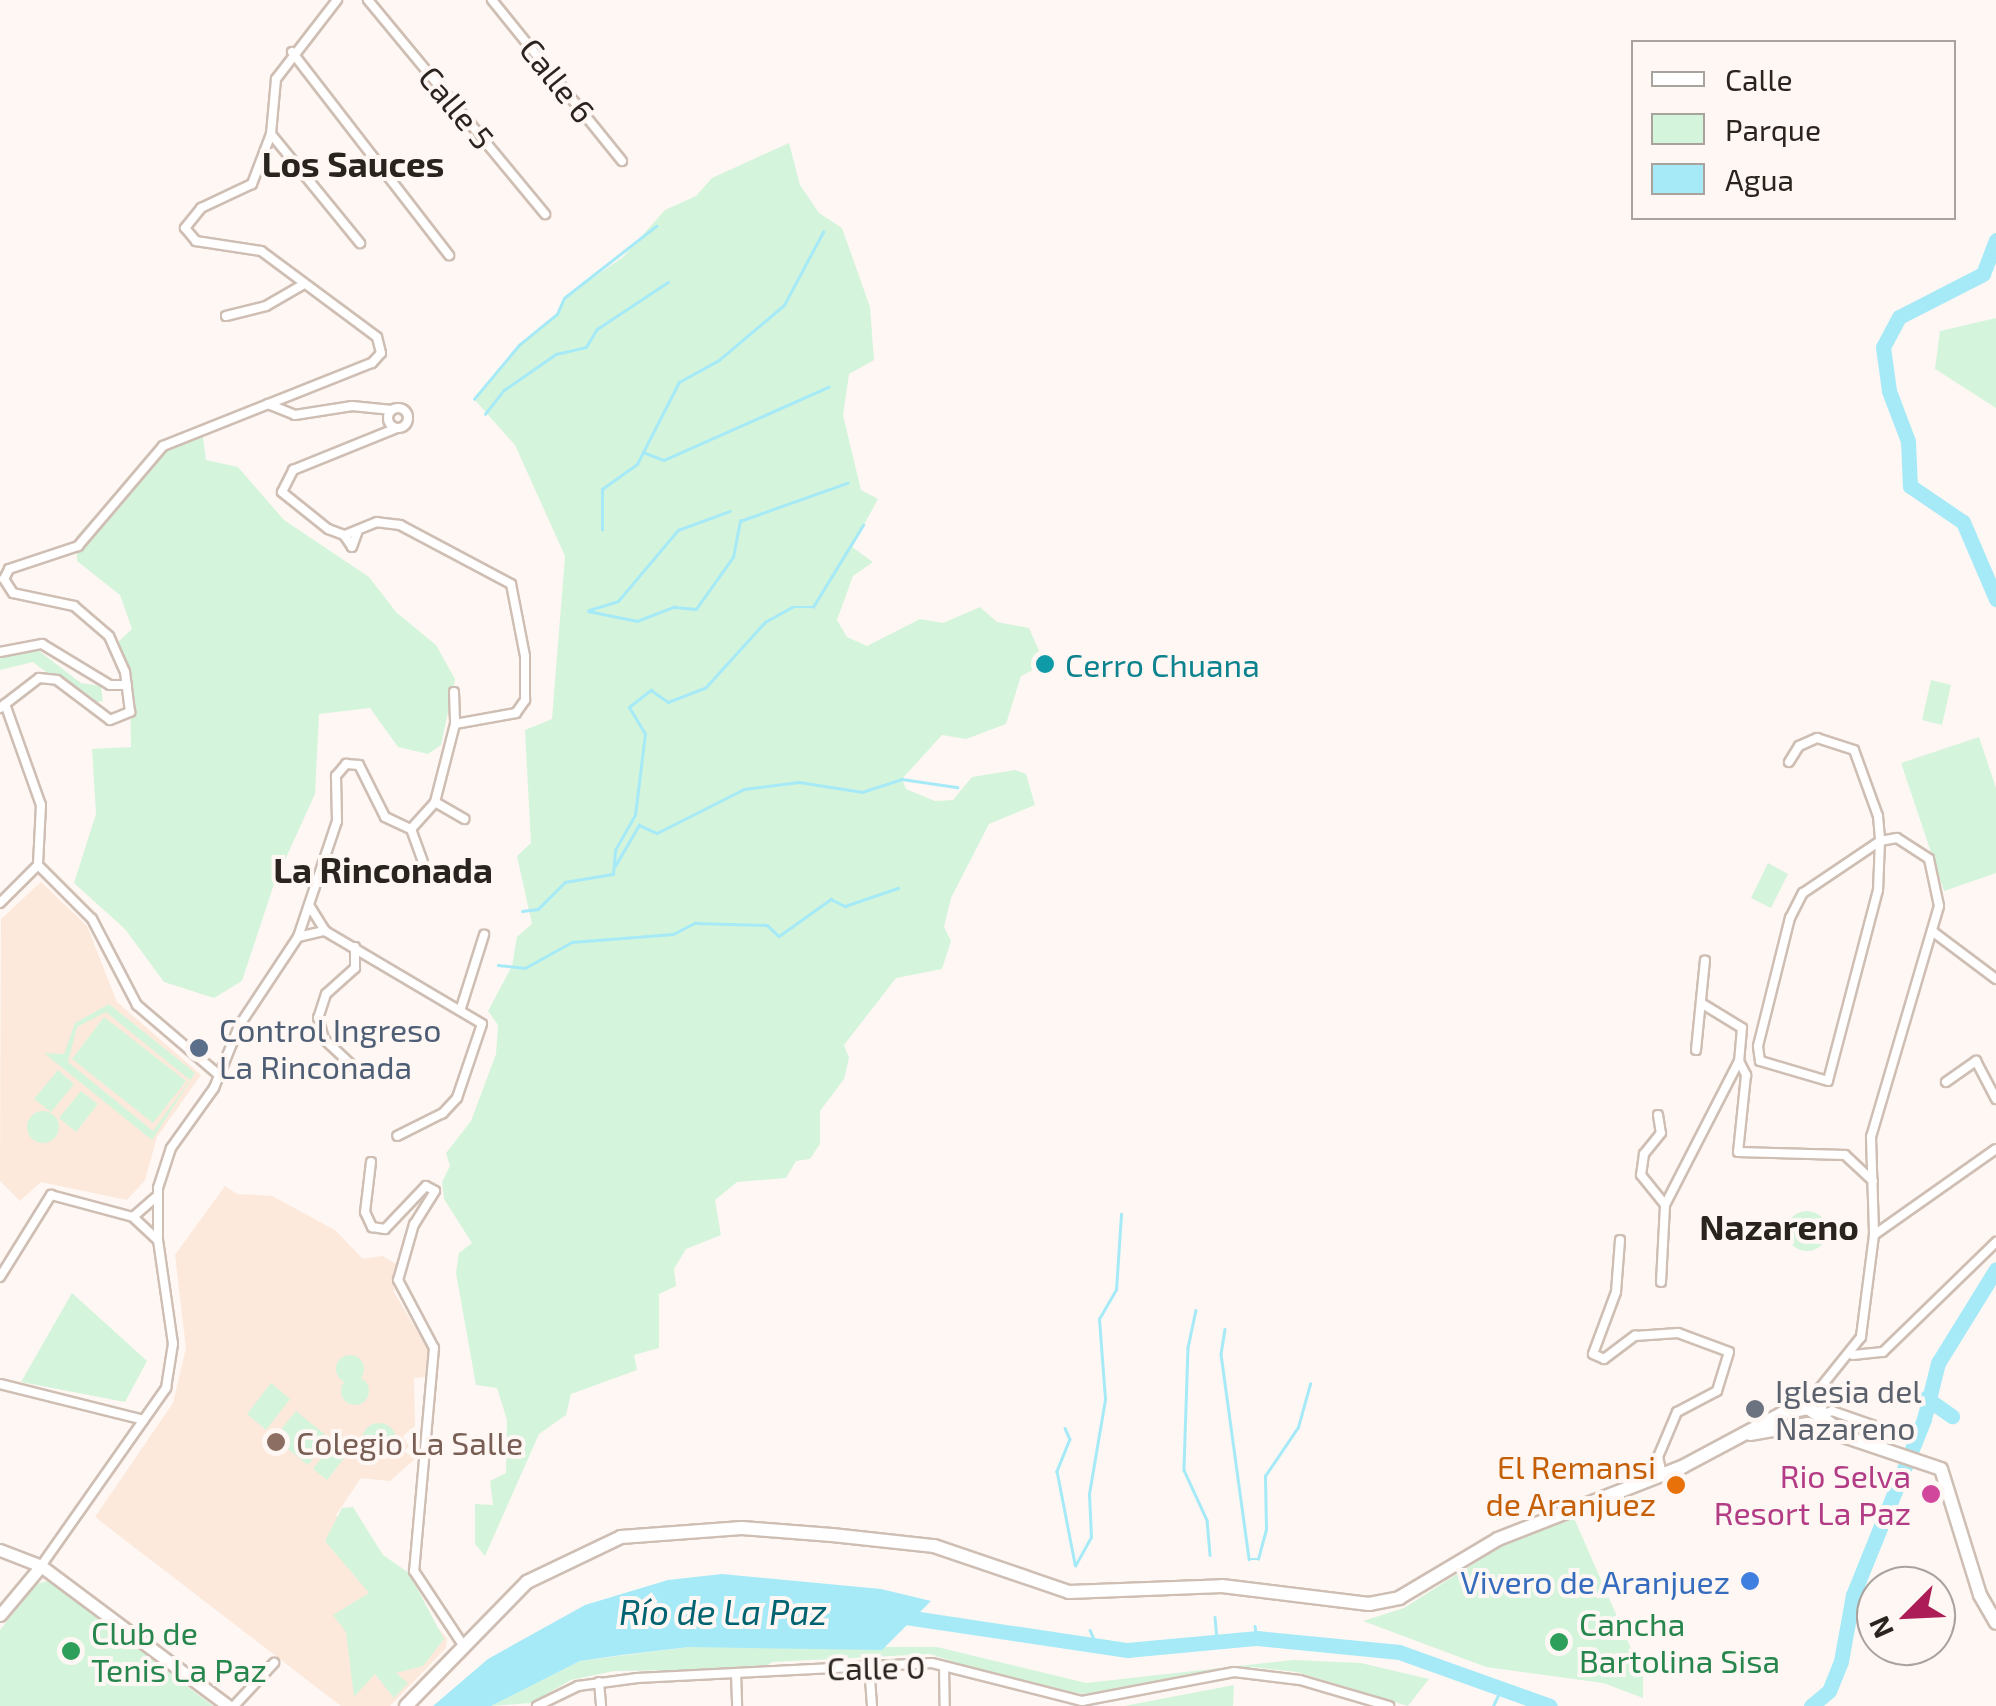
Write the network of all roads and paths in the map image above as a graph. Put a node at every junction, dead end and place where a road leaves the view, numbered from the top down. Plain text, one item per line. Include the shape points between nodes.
1 (337, 0) edge
2 (368, 0) edge
3 (492, 0) edge
4 (292, 52) junction
5 (270, 134) junction
6 (622, 160) dead end
7 (545, 214) dead end
8 (360, 242) dead end
9 (449, 255) dead end
10 (304, 284) junction
11 (226, 316) dead end
12 (268, 404) junction
13 (0, 652) edge
14 (127, 685) junction
15 (454, 692) dead end
16 (3, 706) edge
17 (455, 724) junction
18 (1788, 762) dead end
19 (435, 802) junction
20 (465, 819) dead end
21 (411, 829) junction
22 (1880, 840) junction
23 (423, 862) dead end
24 (38, 865) junction
25 (0, 903) edge
26 (309, 905) junction
27 (325, 931) junction
28 (1932, 931) junction
29 (484, 935) dead end
30 (298, 937) junction
31 (355, 947) junction
32 (380, 960) junction
33 (1706, 960) dead end
34 (356, 968) junction
35 (1996, 979) edge
36 (1701, 1003) junction
37 (460, 1008) junction
38 (1696, 1050) dead end
39 (1740, 1062) junction
40 (358, 1072) dead end
41 (220, 1076) junction
42 (1946, 1082) dead end
43 (1996, 1098) edge
44 (1658, 1115) dead end
45 (397, 1136) dead end
46 (1996, 1150) edge
47 (370, 1162) dead end
48 (1872, 1181) junction
49 (156, 1197) junction
50 (1665, 1205) junction
51 (132, 1217) junction
52 (1874, 1235) junction
53 (158, 1240) junction
54 (1620, 1240) dead end
55 (1996, 1242) edge
56 (0, 1277) edge
57 (1660, 1282) dead end
58 (1853, 1355) junction
59 (1832, 1378) junction
60 (0, 1384) edge
61 (1809, 1416) junction
62 (144, 1420) junction
63 (1888, 1431) dead end
64 (1662, 1475) junction
65 (0, 1550) edge
66 (42, 1566) junction
67 (0, 1615) edge
68 (1996, 1623) edge
69 (464, 1646) junction
70 (274, 1662) dead end
71 (869, 1665) junction
72 (944, 1667) junction
73 (736, 1673) junction
74 (600, 1682) junction
75 (1033, 1693) junction
76 (231, 1706) edge
77 (406, 1706) edge
78 (537, 1706) edge
79 (601, 1706) edge
80 (737, 1706) edge
81 (872, 1706) edge
82 (945, 1706) edge
83 (1032, 1706) edge
84 (1389, 1706) edge

1 - 4 street
2 - 7 street, Calle 5
3 - 6 street, Calle 6
4 - 5 street via 268,106
4 - 9 street
5 - 8 street
5 - 10 street via 252,184 201,208 185,228 196,241 261,251
10 - 11 street via 266,306
10 - 12 street via 377,338 381,352 372,362
12 - 14 street via 152,454 110,516 78,546 14,564 5,574 12,593 61,601 88,616 108,636
12 - 17 street via 294,415 380,405 390,421 283,480 290,503 344,535 352,547 356,533 377,522 400,525 516,591 526,656 522,707
13 - 14 street via 42,644 110,685
14 - 16 street via 130,712 117,722 48,678 24,684
15 - 17 street
16 - 24 street via 42,805
17 - 19 street
18 - 22 street via 1799,746 1817,738 1854,750 1871,787
19 - 20 street
19 - 21 street
21 - 23 street
21 - 26 street via 392,824 365,772 346,764 336,776 337,822
22 - 22 street via 1878,890 1828,1081 1757,1058 1796,903
22 - 28 street via 1904,838 1929,859 1939,906
24 - 25 street
24 - 41 street via 92,918 137,1005
26 - 27 street
26 - 30 street
27 - 30 street
27 - 31 street
28 - 35 street
28 - 48 street via 1880,1096 1871,1137
29 - 37 street
30 - 41 street via 240,1026
31 - 32 street
31 - 34 street
32 - 34 street
32 - 37 street
33 - 36 street
34 - 40 street via 326,994 318,1018 324,1039
36 - 38 street
36 - 39 street via 1742,1028
37 - 45 street via 484,1028 473,1065 443,1114
39 - 48 street via 1746,1075 1738,1152 1845,1155
39 - 50 street
41 - 49 street via 171,1148
42 - 43 street via 1976,1061
44 - 50 street via 1661,1133 1644,1154 1641,1175
46 - 52 street
47 - 69 street via 365,1212 372,1227 385,1229 426,1186 435,1191 414,1224 398,1280 434,1348 414,1571
48 - 52 street
49 - 51 street
49 - 53 street
50 - 57 street
51 - 53 street
51 - 56 street via 52,1195
52 - 58 street via 1866,1314
53 - 62 street via 173,1363 166,1388
54 - 64 street via 1616,1292 1593,1354 1604,1359 1635,1336 1678,1334 1730,1352 1717,1391 1676,1412 1658,1458
55 - 58 street via 1883,1352
58 - 59 street
59 - 61 street
59 - 61 street
60 - 62 street
61 - 63 street via 1832,1410
61 - 64 main road via 1760,1423
61 - 68 main road via 1948,1476 1971,1570
62 - 66 street
64 - 69 main road via 1498,1539 1399,1598 1368,1604 1222,1586 1086,1594 934,1546 712,1528 620,1536 565,1559 516,1592
65 - 66 main road
66 - 67 main road
66 - 76 main road
69 - 77 main road
70 - 76 street
71 - 72 street, Calle 0
71 - 73 street, Calle 0
71 - 81 street
72 - 75 street, Calle 0
72 - 82 street
73 - 74 street, Calle 0
73 - 80 street
74 - 78 street, Calle 0
74 - 79 street
75 - 83 street
75 - 84 street, Calle 0 via 1098,1700 1234,1672 1300,1680

